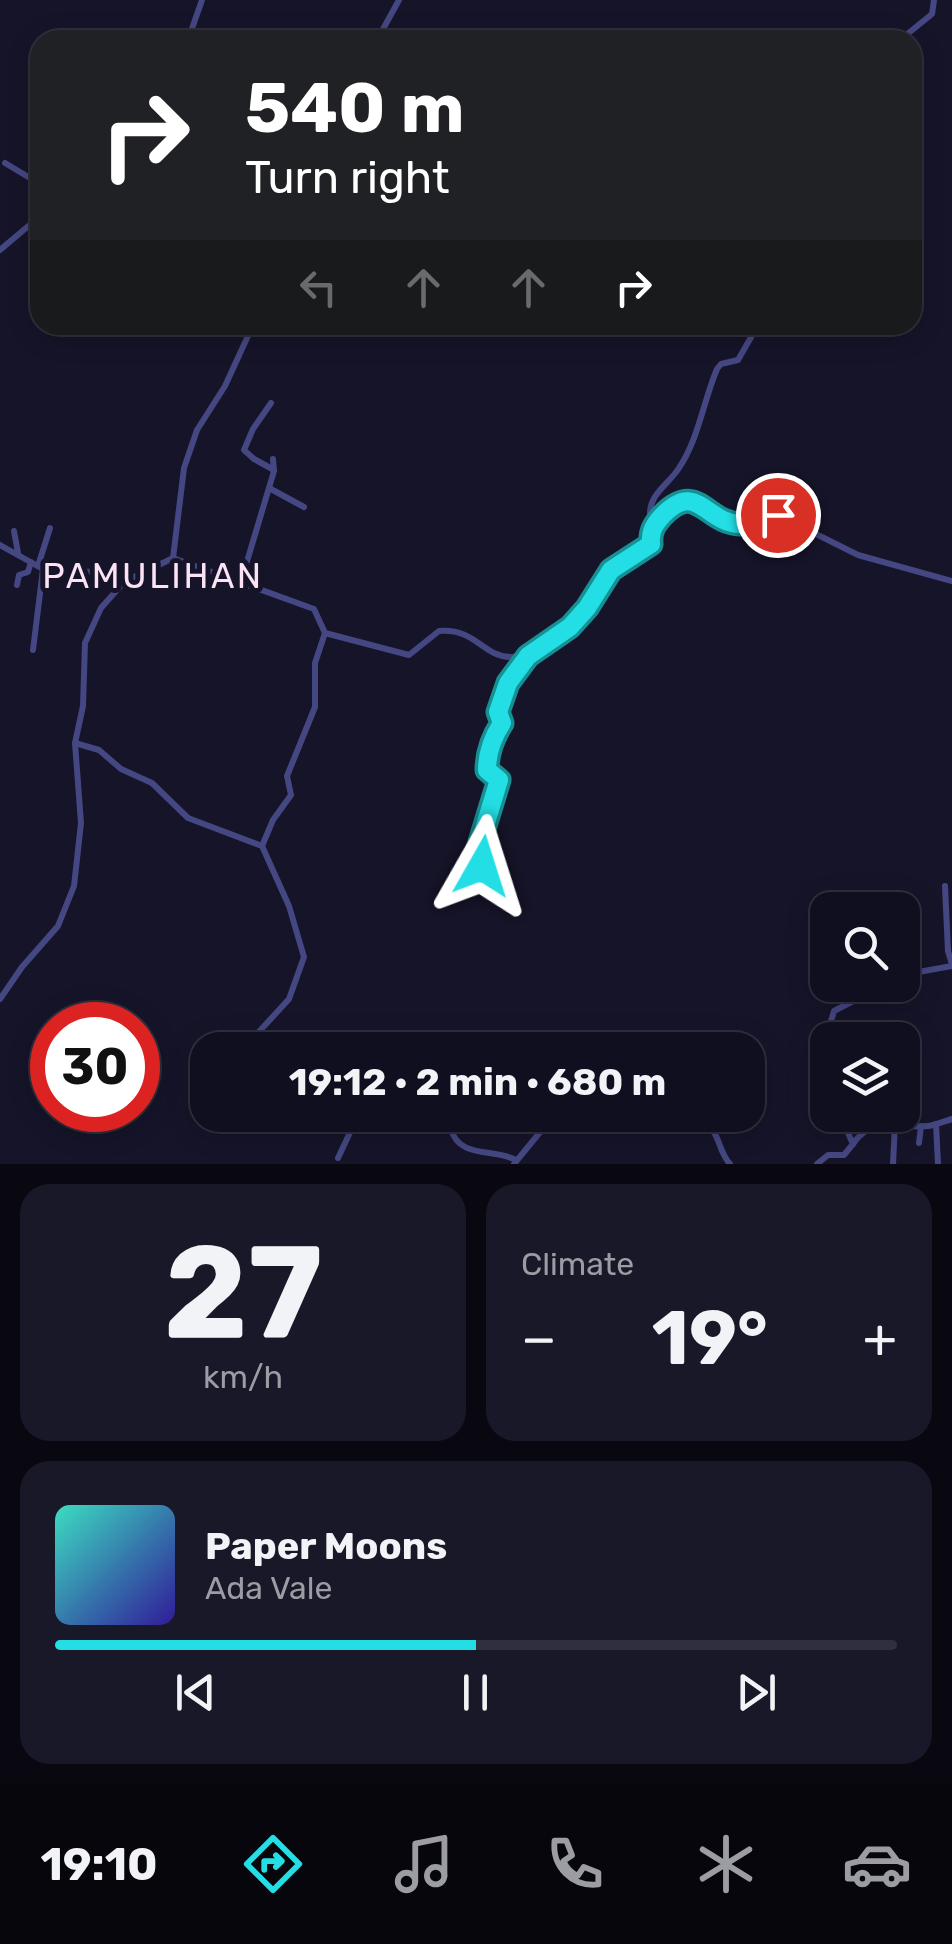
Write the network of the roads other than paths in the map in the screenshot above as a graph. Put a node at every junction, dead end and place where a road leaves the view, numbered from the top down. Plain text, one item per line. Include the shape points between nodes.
1 (202, 0) edge
2 (400, 0) edge
3 (934, 0) edge
4 (192, 30) edge
5 (383, 30) edge
6 (912, 30) edge
7 (5, 163) dead end
8 (30, 178) edge
9 (30, 225) edge
10 (0, 250) edge
11 (248, 335) edge
12 (752, 335) edge
13 (272, 403) dead end
14 (273, 460) dead end
15 (274, 470) junction
16 (269, 488) junction
17 (304, 507) dead end
18 (656, 522) junction
19 (50, 528) dead end
20 (14, 530) dead end
21 (0, 546) edge
22 (18, 554) junction
23 (173, 558) junction
24 (38, 565) junction
25 (952, 581) edge
26 (124, 582) junction
27 (240, 584) junction
28 (17, 586) dead end
29 (325, 633) junction
30 (32, 650) dead end
31 (528, 656) junction
32 (75, 743) junction
33 (262, 846) junction
34 (464, 885) dead end
35 (945, 886) dead end
36 (952, 965) edge
37 (920, 972) edge
38 (0, 999) edge
39 (852, 1002) edge
40 (831, 1022) edge
41 (259, 1032) edge
42 (952, 1119) edge
43 (936, 1124) junction
44 (921, 1126) joint
45 (350, 1132) edge
46 (452, 1132) edge
47 (543, 1132) edge
48 (714, 1132) edge
49 (848, 1132) edge
50 (864, 1132) edge
51 (894, 1132) edge
52 (919, 1143) dead end
53 (853, 1144) junction
54 (338, 1158) dead end
55 (515, 1162) edge
56 (730, 1164) edge
57 (816, 1164) edge
58 (893, 1164) edge
59 (938, 1164) edge

1 - 4 street
2 - 5 street
3 - 6 street via 932,14
7 - 8 street
9 - 10 street
11 - 23 street via 184,468
12 - 18 street via 738,360 717,369 694,441 650,503
13 - 15 street via 244,450
14 - 15 street
15 - 16 street
16 - 17 street
16 - 27 street
18 - 25 street via 673,504 688,500 737,524 778,515 858,555
18 - 31 street via 651,544 611,570 570,627
19 - 24 street
20 - 22 street
21 - 22 street
22 - 24 street
23 - 26 street
23 - 27 street
24 - 26 street
24 - 28 street via 18,575
24 - 30 street
26 - 32 street via 101,608 85,643
27 - 29 street via 314,609
29 - 31 street via 409,655 440,630 457,631 501,655
29 - 33 street via 316,662 315,707 286,776 290,795
31 - 34 street via 498,710 502,722 486,768 499,780 480,842 483,864
32 - 33 street via 152,783 188,818
32 - 38 street via 82,823 74,886 58,926
33 - 41 street via 304,957 290,1000
35 - 36 street
36 - 37 street
39 - 40 street via 834,1012
42 - 43 street
43 - 44 street
43 - 59 street
44 - 52 street
45 - 54 street
46 - 55 street via 460,1145
47 - 55 street
48 - 56 street
49 - 53 street
50 - 53 street
51 - 58 street
53 - 57 street via 844,1155

